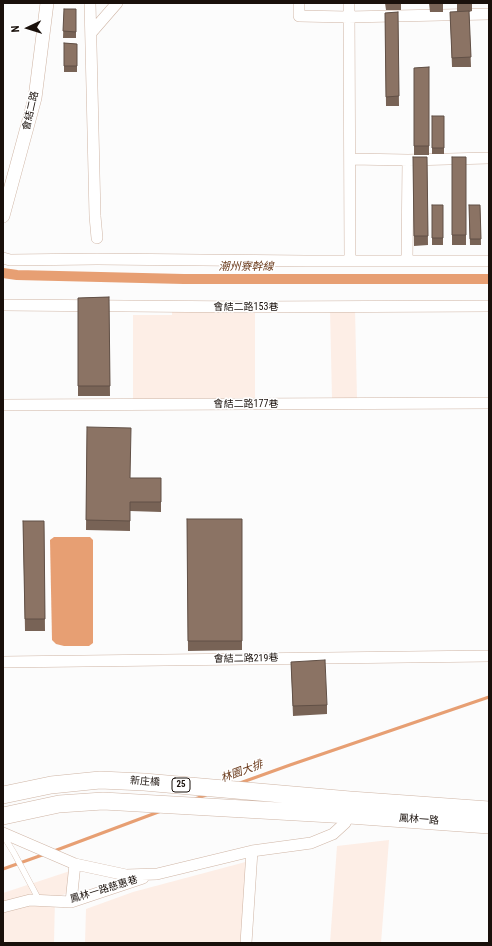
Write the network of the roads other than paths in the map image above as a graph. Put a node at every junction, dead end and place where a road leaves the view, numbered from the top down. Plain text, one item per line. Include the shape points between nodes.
1 (47, 3) edge
2 (90, 3) edge
3 (117, 3) edge
4 (299, 3) edge
5 (349, 3) edge
6 (489, 14) edge
7 (348, 17) junction
8 (91, 33) junction
9 (489, 158) edge
10 (350, 159) junction
11 (408, 160) junction
12 (3, 216) edge
13 (97, 238) dead end
14 (3, 258) edge
15 (350, 261) junction
16 (407, 261) junction
17 (489, 261) edge
18 (3, 305) edge
19 (489, 306) edge
20 (489, 403) edge
21 (3, 405) edge
22 (489, 656) edge
23 (3, 662) edge
24 (8, 794) edge
25 (349, 808) junction
26 (489, 810) edge
27 (3, 816) edge
28 (489, 825) edge
29 (3, 834) edge
30 (252, 851) junction
31 (75, 864) junction
32 (157, 874) junction
33 (39, 901) junction
34 (71, 902) junction
35 (3, 907) edge
36 (246, 943) edge

1 - 12 street, 會結二路 via 36,98
2 - 8 street
3 - 8 street
4 - 7 street via 299,16
5 - 7 street
6 - 7 street
7 - 10 street
8 - 13 street
9 - 11 street
10 - 11 street
10 - 15 street
11 - 16 street
14 - 15 street
15 - 16 street
16 - 17 street
18 - 19 street, 會結二路153巷
20 - 21 street, 會結二路177巷
22 - 23 street, 會結二路219巷
24 - 25 main road, 新庄橋 / 25 via 51,785 100,780 144,782
25 - 26 main road, 鳳林一路 / 25
25 - 27 main road, 新庄橋 / 25 via 103,801 59,804
25 - 28 main road, 鳳林一路 / 25
25 - 30 street via 345,823 333,834 311,843
29 - 31 street
29 - 33 lane
30 - 32 street
30 - 36 street
31 - 32 street via 126,875
31 - 34 street
32 - 34 street, 鳳林一路慈惠巷
33 - 34 street, 鳳林一路慈惠巷
33 - 35 street, 鳳林一路慈惠巷 via 30,900

